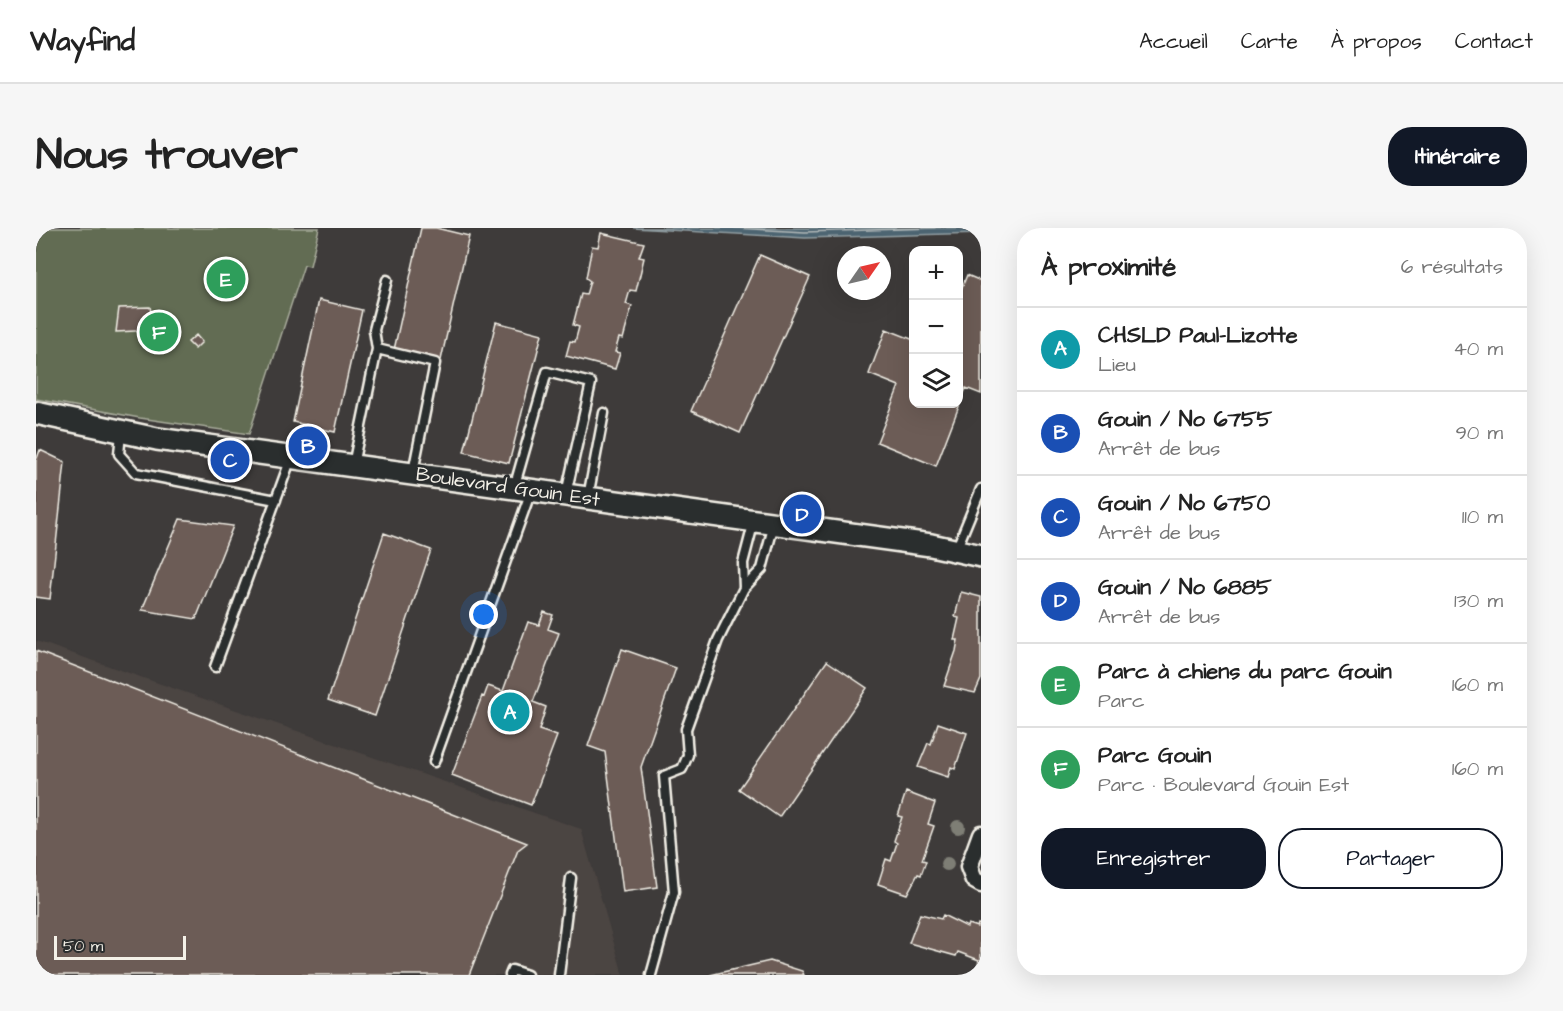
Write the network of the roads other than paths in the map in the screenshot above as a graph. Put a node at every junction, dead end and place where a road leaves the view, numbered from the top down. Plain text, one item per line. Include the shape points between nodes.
1 (387, 280) dead end
2 (377, 349) junction
3 (36, 413) edge
4 (604, 413) dead end
5 (122, 431) junction
6 (292, 457) junction
7 (352, 466) junction
8 (413, 474) junction
9 (523, 489) junction
10 (981, 489) edge
11 (566, 494) junction
12 (588, 498) junction
13 (276, 500) junction
14 (764, 522) junction
15 (956, 550) junction
16 (981, 556) edge
17 (744, 588) junction
18 (215, 667) dead end
19 (434, 762) dead end
20 (981, 834) edge
21 (571, 878) dead end
22 (981, 884) edge
23 (510, 975) edge
24 (527, 975) edge
25 (559, 975) edge
26 (651, 975) edge

1 - 2 lane via 374,330
2 - 7 lane
2 - 8 lane via 435,363
3 - 5 street, Boulevard Gouin Est
4 - 12 lane
5 - 6 street, Boulevard Gouin Est
5 - 13 lane via 119,454 136,473
6 - 7 street, Boulevard Gouin Est
6 - 13 lane
7 - 8 street, Boulevard Gouin Est
8 - 9 street, Boulevard Gouin Est
9 - 11 street, Boulevard Gouin Est
9 - 11 lane via 547,372 591,382
9 - 19 lane
10 - 15 lane
11 - 12 street, Boulevard Gouin Est
12 - 14 street, Boulevard Gouin Est
13 - 18 lane
14 - 15 street, Boulevard Gouin Est
14 - 17 lane via 743,563
14 - 17 lane via 762,569
15 - 16 street, Boulevard Gouin Est
17 - 26 lane via 717,640 686,729 688,755 682,770 664,776 675,892
20 - 22 street via 969,867 974,880
21 - 25 lane
23 - 24 lane via 512,970

